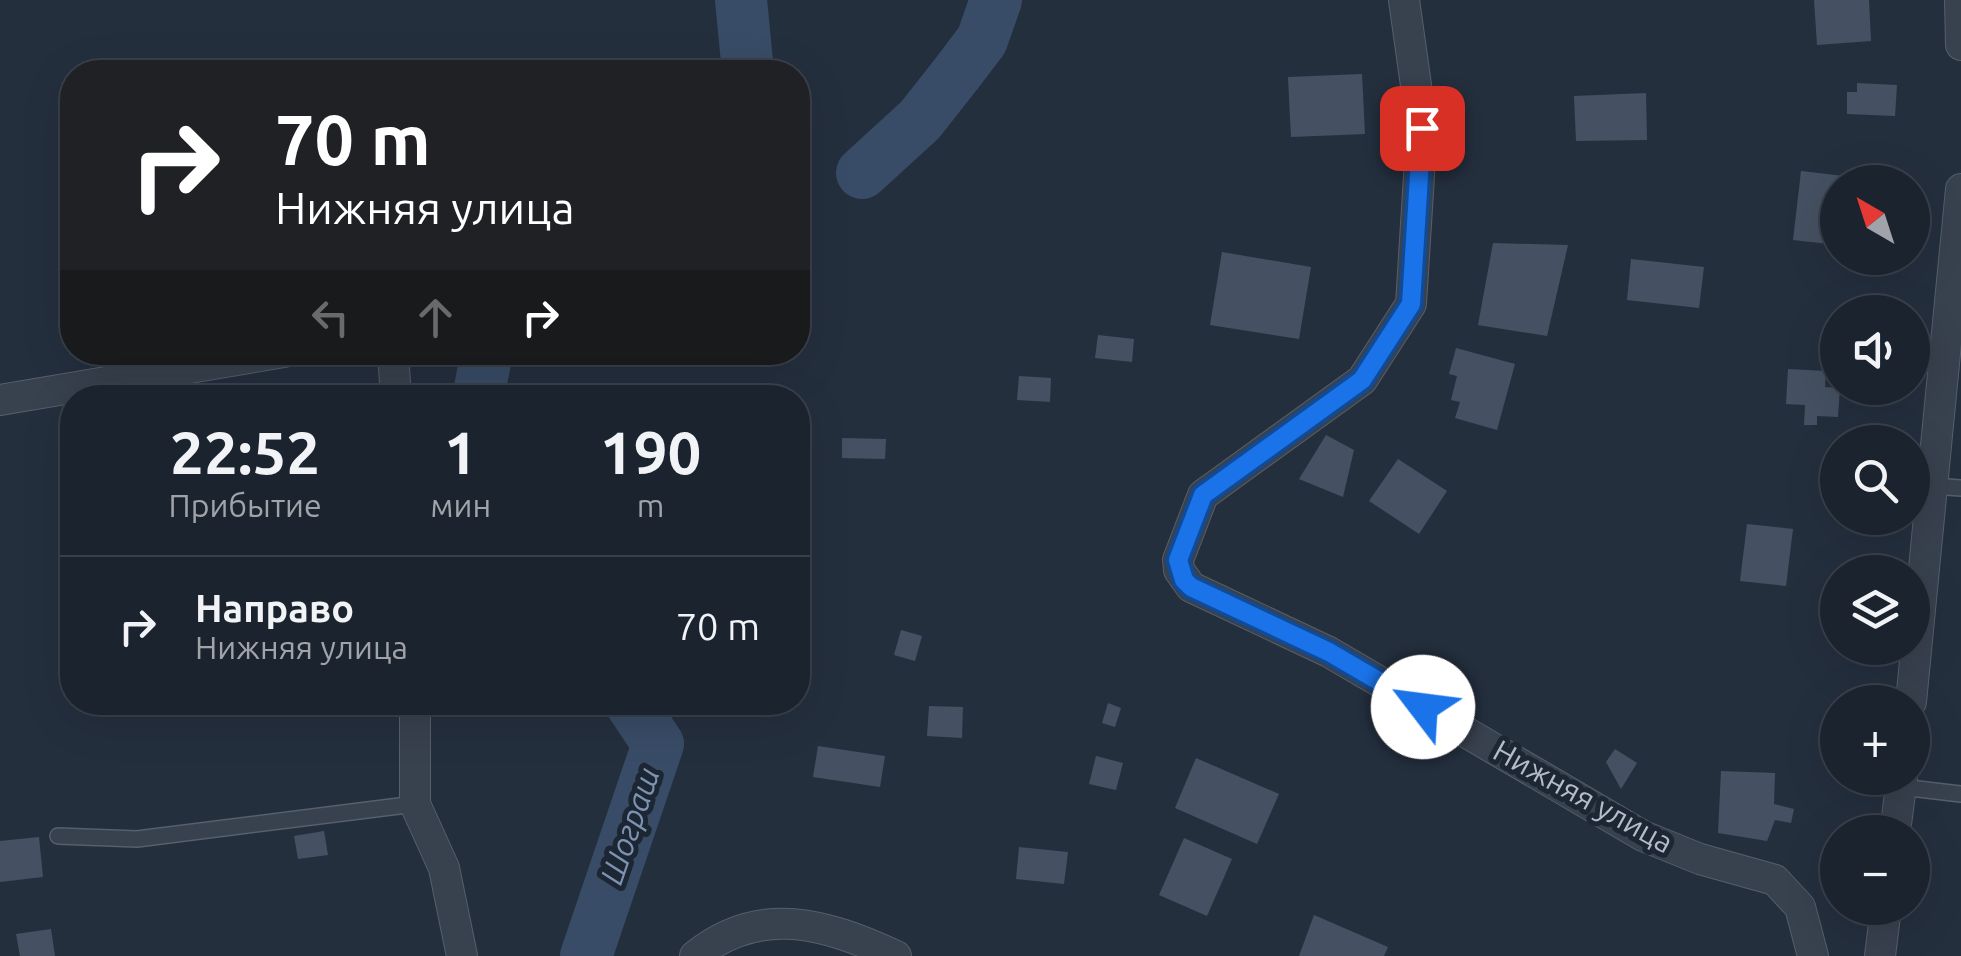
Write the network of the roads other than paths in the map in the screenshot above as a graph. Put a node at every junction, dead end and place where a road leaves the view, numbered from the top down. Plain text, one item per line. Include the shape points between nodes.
1 (1404, 0) edge
2 (1960, 0) edge
3 (1961, 45) edge
4 (1961, 189) edge
5 (207, 365) edge
6 (89, 385) edge
7 (60, 390) edge
8 (0, 400) edge
9 (1947, 487) edge
10 (1915, 685) edge
11 (415, 715) edge
12 (1930, 788) edge
13 (1961, 794) edge
14 (415, 804) junction
15 (58, 836) dead end
16 (1884, 925) edge
17 (462, 956) edge
18 (695, 956) edge
19 (896, 956) edge
20 (1813, 956) edge
21 (1880, 956) edge

1 - 20 street, Нижняя улица via 1422,128 1411,304 1362,380 1203,495 1180,550 1180,570 1191,587 1329,652 1643,836 1776,880 1800,908
2 - 3 street
4 - 9 street
5 - 6 street
7 - 8 street
9 - 10 street
11 - 14 street
12 - 13 lane
14 - 15 lane via 137,839
14 - 17 street via 444,868
16 - 21 street
18 - 19 street via 762,922 816,926

